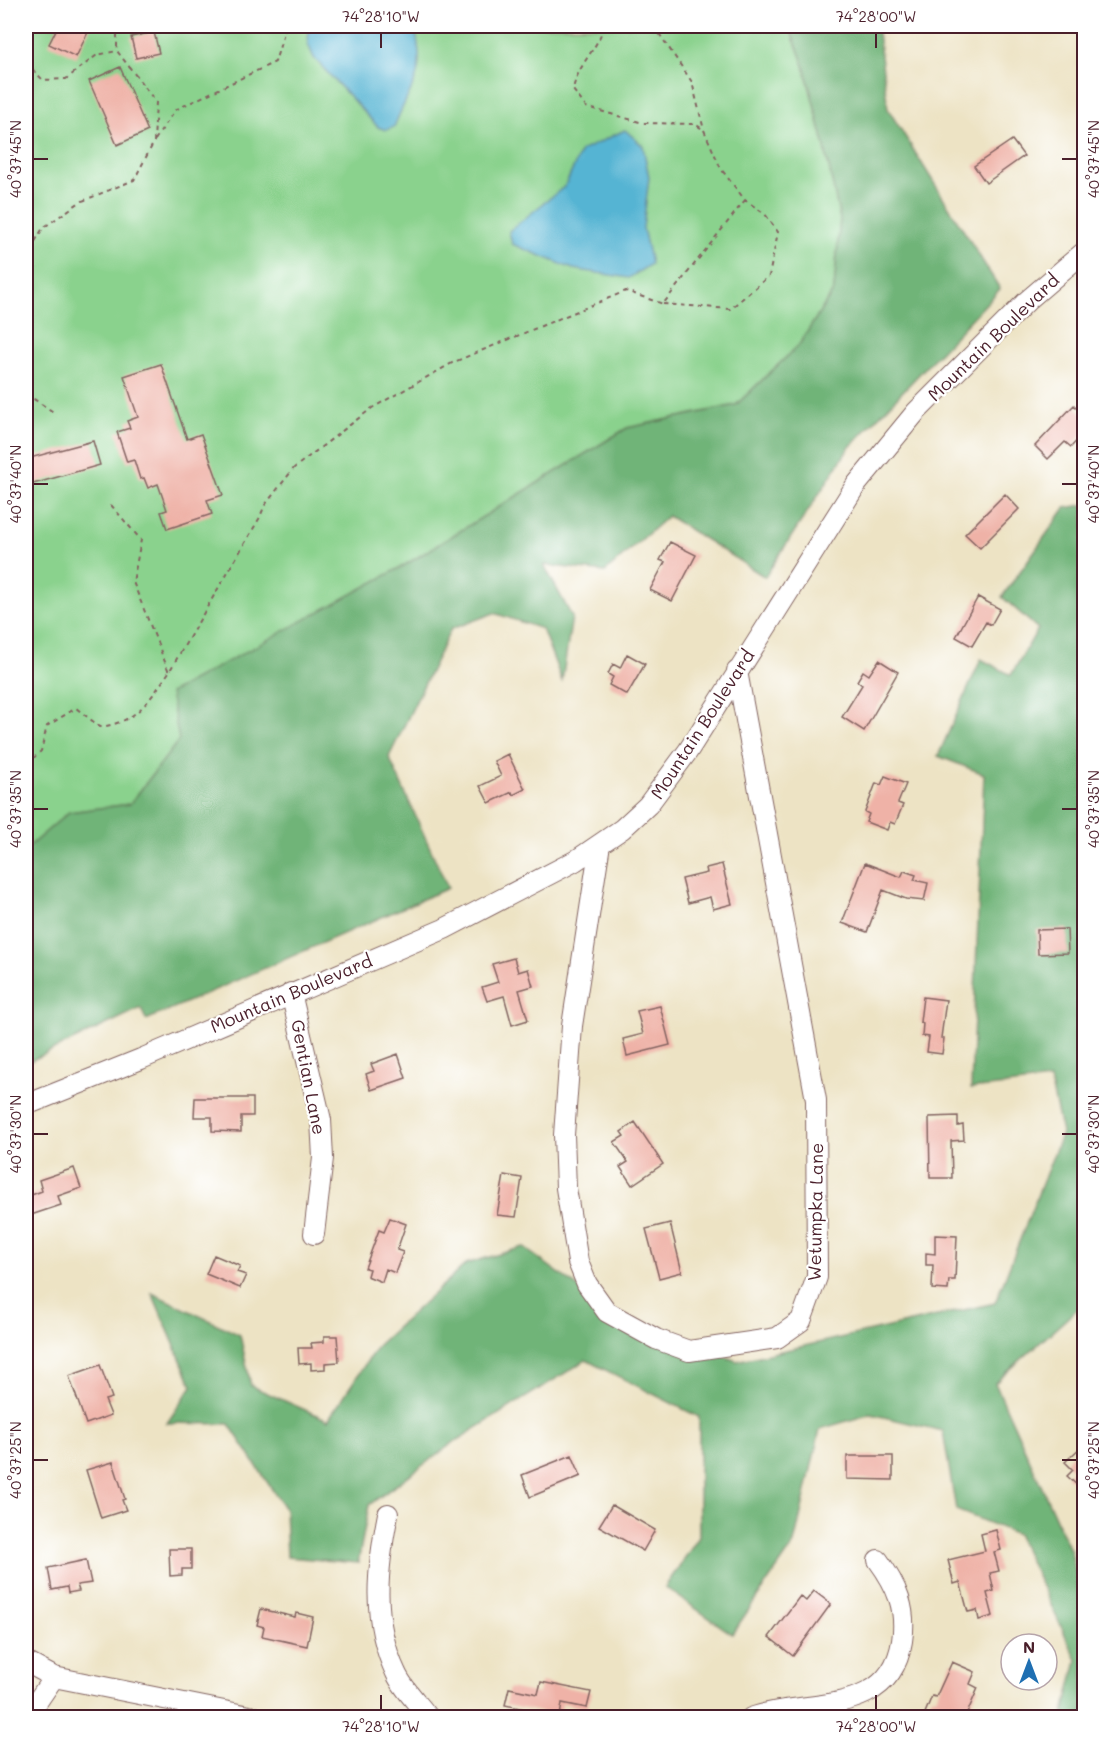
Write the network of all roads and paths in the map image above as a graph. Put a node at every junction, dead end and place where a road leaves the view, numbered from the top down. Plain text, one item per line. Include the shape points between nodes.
1 (117, 26) edge
2 (286, 26) edge
3 (604, 26) edge
4 (654, 26) edge
5 (117, 51) junction
6 (26, 63) edge
7 (704, 130) junction
8 (154, 142) junction
9 (744, 200) junction
10 (1084, 252) edge
11 (26, 257) edge
12 (663, 304) junction
13 (26, 394) edge
14 (55, 413) dead end
15 (111, 505) dead end
16 (737, 671) junction
17 (169, 672) junction
18 (26, 765) edge
19 (600, 844) junction
20 (291, 993) junction
21 (26, 1105) edge
22 (314, 1234) dead end
23 (388, 1514) dead end
24 (878, 1560) dead end
25 (26, 1662) edge
26 (54, 1677) junction
27 (26, 1718) edge
28 (259, 1718) edge
29 (429, 1718) edge
30 (751, 1718) edge

1 - 5 path
2 - 8 path via 275,62 175,110
3 - 7 path via 575,75 573,90 586,107 643,123 694,124
4 - 7 path via 692,82
5 - 6 path via 98,55 66,79 43,80
5 - 8 path via 156,102
7 - 9 path via 721,169
8 - 11 path via 134,180 80,202 43,228
9 - 12 path
9 - 12 path via 765,214 778,232 769,276 730,309
10 - 16 street, Mountain Boulevard via 1028,300 916,412 856,485
12 - 17 path via 626,291 454,362 372,408 294,468 265,506
13 - 14 path
15 - 17 path via 141,540 133,582
16 - 19 street, Mountain Boulevard via 688,751 648,805
16 - 19 street, Wetumpka Lane via 816,1100 818,1277 801,1321 777,1338 688,1351 656,1339 607,1312 587,1284 578,1262 566,1188 564,1135 572,1026
17 - 18 path via 148,703 121,724 100,728 76,708 47,726 41,751
19 - 20 street, Mountain Boulevard via 444,929
20 - 21 street, Mountain Boulevard
20 - 22 street, Gentian Lane via 321,1120 323,1158
23 - 29 street via 378,1567 378,1612 396,1674
24 - 30 street via 892,1579 903,1612 901,1646 887,1677 876,1688 846,1701 766,1712
25 - 26 street
26 - 27 street
26 - 28 street

